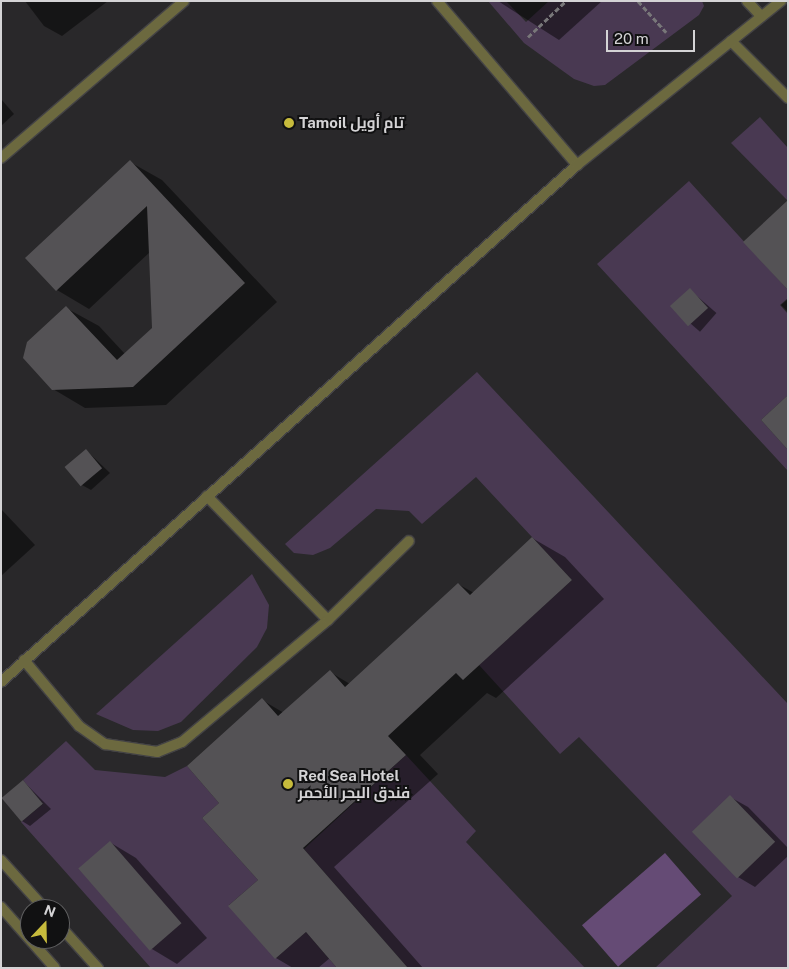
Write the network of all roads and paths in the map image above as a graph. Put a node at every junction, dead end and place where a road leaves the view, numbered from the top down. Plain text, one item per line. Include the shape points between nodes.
1 (184, 1) edge
2 (437, 1) edge
3 (566, 1) edge
4 (638, 1) edge
5 (747, 1) edge
6 (781, 1) edge
7 (761, 16) junction
8 (666, 32) dead end
9 (528, 37) dead end
10 (731, 41) junction
11 (788, 98) edge
12 (1, 158) edge
13 (577, 165) junction
14 (208, 496) junction
15 (409, 541) dead end
16 (328, 620) junction
17 (24, 660) junction
18 (1, 682) edge
19 (1, 860) edge
20 (36, 899) edge
21 (1, 907) edge
22 (70, 937) edge
23 (55, 968) edge
24 (98, 968) edge

1 - 12 street
2 - 13 street
3 - 9 path
4 - 8 path
5 - 7 street
6 - 7 street
7 - 10 street
10 - 11 street
10 - 13 street
13 - 14 street
14 - 16 street
14 - 17 street
15 - 16 street
16 - 17 street via 182,742 157,752 105,744 79,726
17 - 18 street
19 - 20 street
21 - 23 street
22 - 24 street

